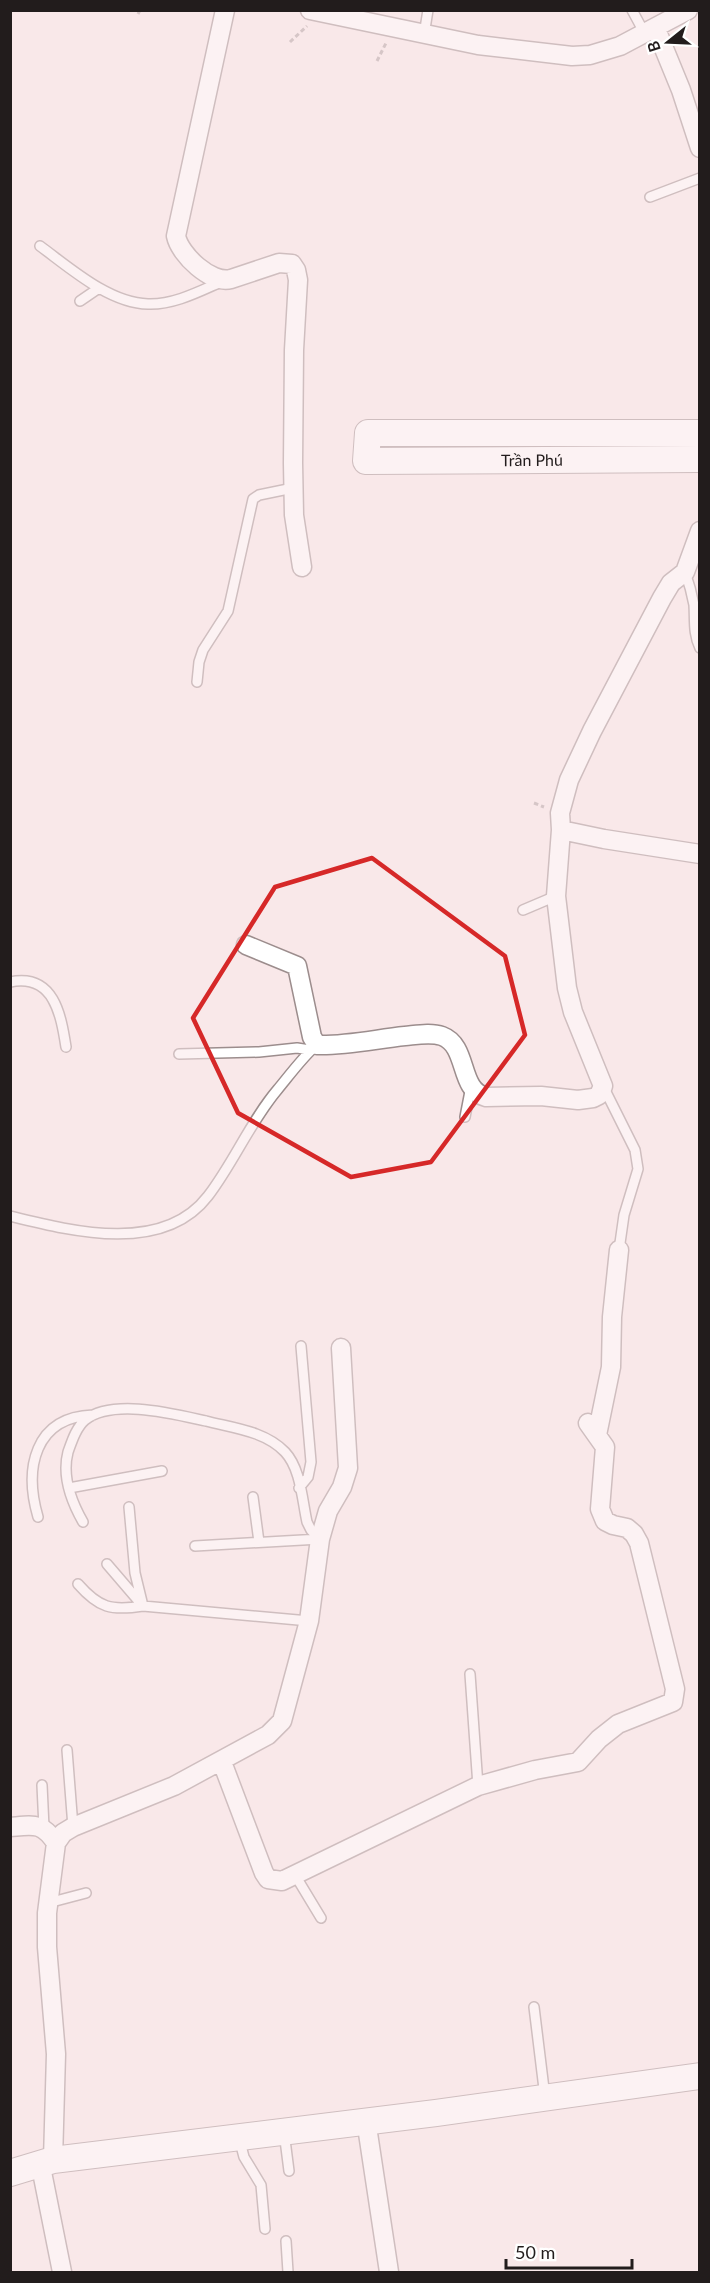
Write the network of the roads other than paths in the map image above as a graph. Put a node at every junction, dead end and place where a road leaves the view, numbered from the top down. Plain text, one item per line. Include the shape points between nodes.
1 (225, 10) edge
2 (310, 10) edge
3 (428, 10) edge
4 (632, 10) edge
5 (688, 10) edge
6 (651, 32) junction
7 (424, 35) junction
8 (699, 148) edge
9 (699, 178) edge
10 (650, 197) dead end
11 (40, 246) dead end
12 (223, 281) junction
13 (99, 288) junction
14 (80, 301) dead end
15 (699, 433) edge
16 (699, 459) edge
17 (293, 488) junction
18 (699, 531) edge
19 (302, 567) dead end
20 (685, 572) junction
21 (699, 648) edge
22 (197, 682) dead end
23 (561, 830) junction
24 (699, 854) edge
25 (556, 896) junction
26 (523, 910) dead end
27 (246, 945) dead end
28 (10, 982) edge
29 (66, 1047) dead end
30 (314, 1048) junction
31 (178, 1054) dead end
32 (471, 1086) junction
33 (603, 1086) junction
34 (465, 1117) dead end
35 (10, 1216) edge
36 (619, 1250) joint
37 (302, 1346) dead end
38 (341, 1348) dead end
39 (93, 1415) junction
40 (162, 1471) dead end
41 (69, 1488) junction
42 (299, 1488) junction
43 (253, 1497) dead end
44 (129, 1507) dead end
45 (38, 1517) dead end
46 (82, 1522) dead end
47 (320, 1539) junction
48 (259, 1542) junction
49 (195, 1546) dead end
50 (107, 1564) dead end
51 (78, 1584) dead end
52 (143, 1606) junction
53 (309, 1621) junction
54 (470, 1674) dead end
55 (67, 1750) dead end
56 (222, 1762) junction
57 (42, 1785) dead end
58 (478, 1786) junction
59 (10, 1827) edge
60 (73, 1827) junction
61 (44, 1828) junction
62 (56, 1843) junction
63 (295, 1875) junction
64 (86, 1893) dead end
65 (48, 1903) junction
66 (321, 1918) dead end
67 (534, 2007) dead end
68 (699, 2076) edge
69 (545, 2099) junction
70 (366, 2120) junction
71 (284, 2132) junction
72 (239, 2137) junction
73 (47, 2161) junction
74 (289, 2171) dead end
75 (10, 2173) edge
76 (265, 2229) dead end
77 (286, 2241) dead end
78 (62, 2272) edge
79 (288, 2272) edge
80 (384, 2272) edge
81 (389, 2272) edge

1 - 12 street via 176,236 184,252 207,274
2 - 7 street
3 - 7 lane
4 - 6 lane
5 - 6 street
6 - 7 street via 607,51 572,56
6 - 8 street via 681,90
9 - 10 lane
11 - 13 lane
12 - 13 lane via 192,295 148,304
12 - 17 street via 279,263 292,264 296,270
13 - 14 lane
15 - 16 main road, Trần Phú via 368,433 366,461
17 - 19 street
17 - 22 lane via 253,499 228,611 203,650
18 - 20 street
20 - 21 lane
20 - 23 street via 671,583 662,598 592,731 569,780 560,813
23 - 24 street
23 - 25 street
25 - 26 lane
25 - 33 street via 571,1004
27 - 30 street via 297,966
28 - 29 lane via 34,982 44,987 60,1015
30 - 31 lane
30 - 32 street via 420,1035 442,1036 457,1051
30 - 35 lane via 263,1107 207,1197 173,1224 110,1234 58,1228
32 - 33 street via 486,1097 578,1100 599,1095
32 - 34 lane
33 - 36 lane via 636,1150 638,1169 624,1215
36 - 58 street via 610,1367 593,1429 605,1447 600,1509 605,1521 634,1534 641,1549 675,1689 673,1702 618,1724 578,1762
37 - 42 lane via 311,1462 308,1477
38 - 47 street via 348,1468 328,1510
39 - 41 lane via 77,1429 70,1446 66,1463
39 - 42 lane via 135,1410 253,1432 286,1453 295,1467
39 - 45 lane via 63,1421 42,1440 32,1466 32,1495
40 - 41 lane
41 - 46 lane
42 - 47 lane via 307,1522
43 - 48 lane
44 - 52 lane via 135,1573
47 - 48 lane
47 - 53 street
48 - 49 lane
50 - 52 lane
51 - 52 lane via 92,1600 107,1607
52 - 53 lane
53 - 56 street via 282,1721 268,1735
54 - 58 lane
55 - 60 lane
56 - 60 street via 158,1794
56 - 63 street via 264,1873 274,1881
57 - 61 lane
58 - 63 street
59 - 61 street
60 - 62 street
61 - 62 street
62 - 65 street
63 - 66 lane
64 - 65 lane
65 - 73 street via 47,1947 56,2054
67 - 69 lane
68 - 69 main road
69 - 70 main road
70 - 71 main road
70 - 81 street
71 - 72 main road
71 - 74 lane
72 - 73 main road
72 - 76 lane via 244,2157 261,2185
73 - 75 main road
73 - 78 street
77 - 79 lane
80 - 81 street

